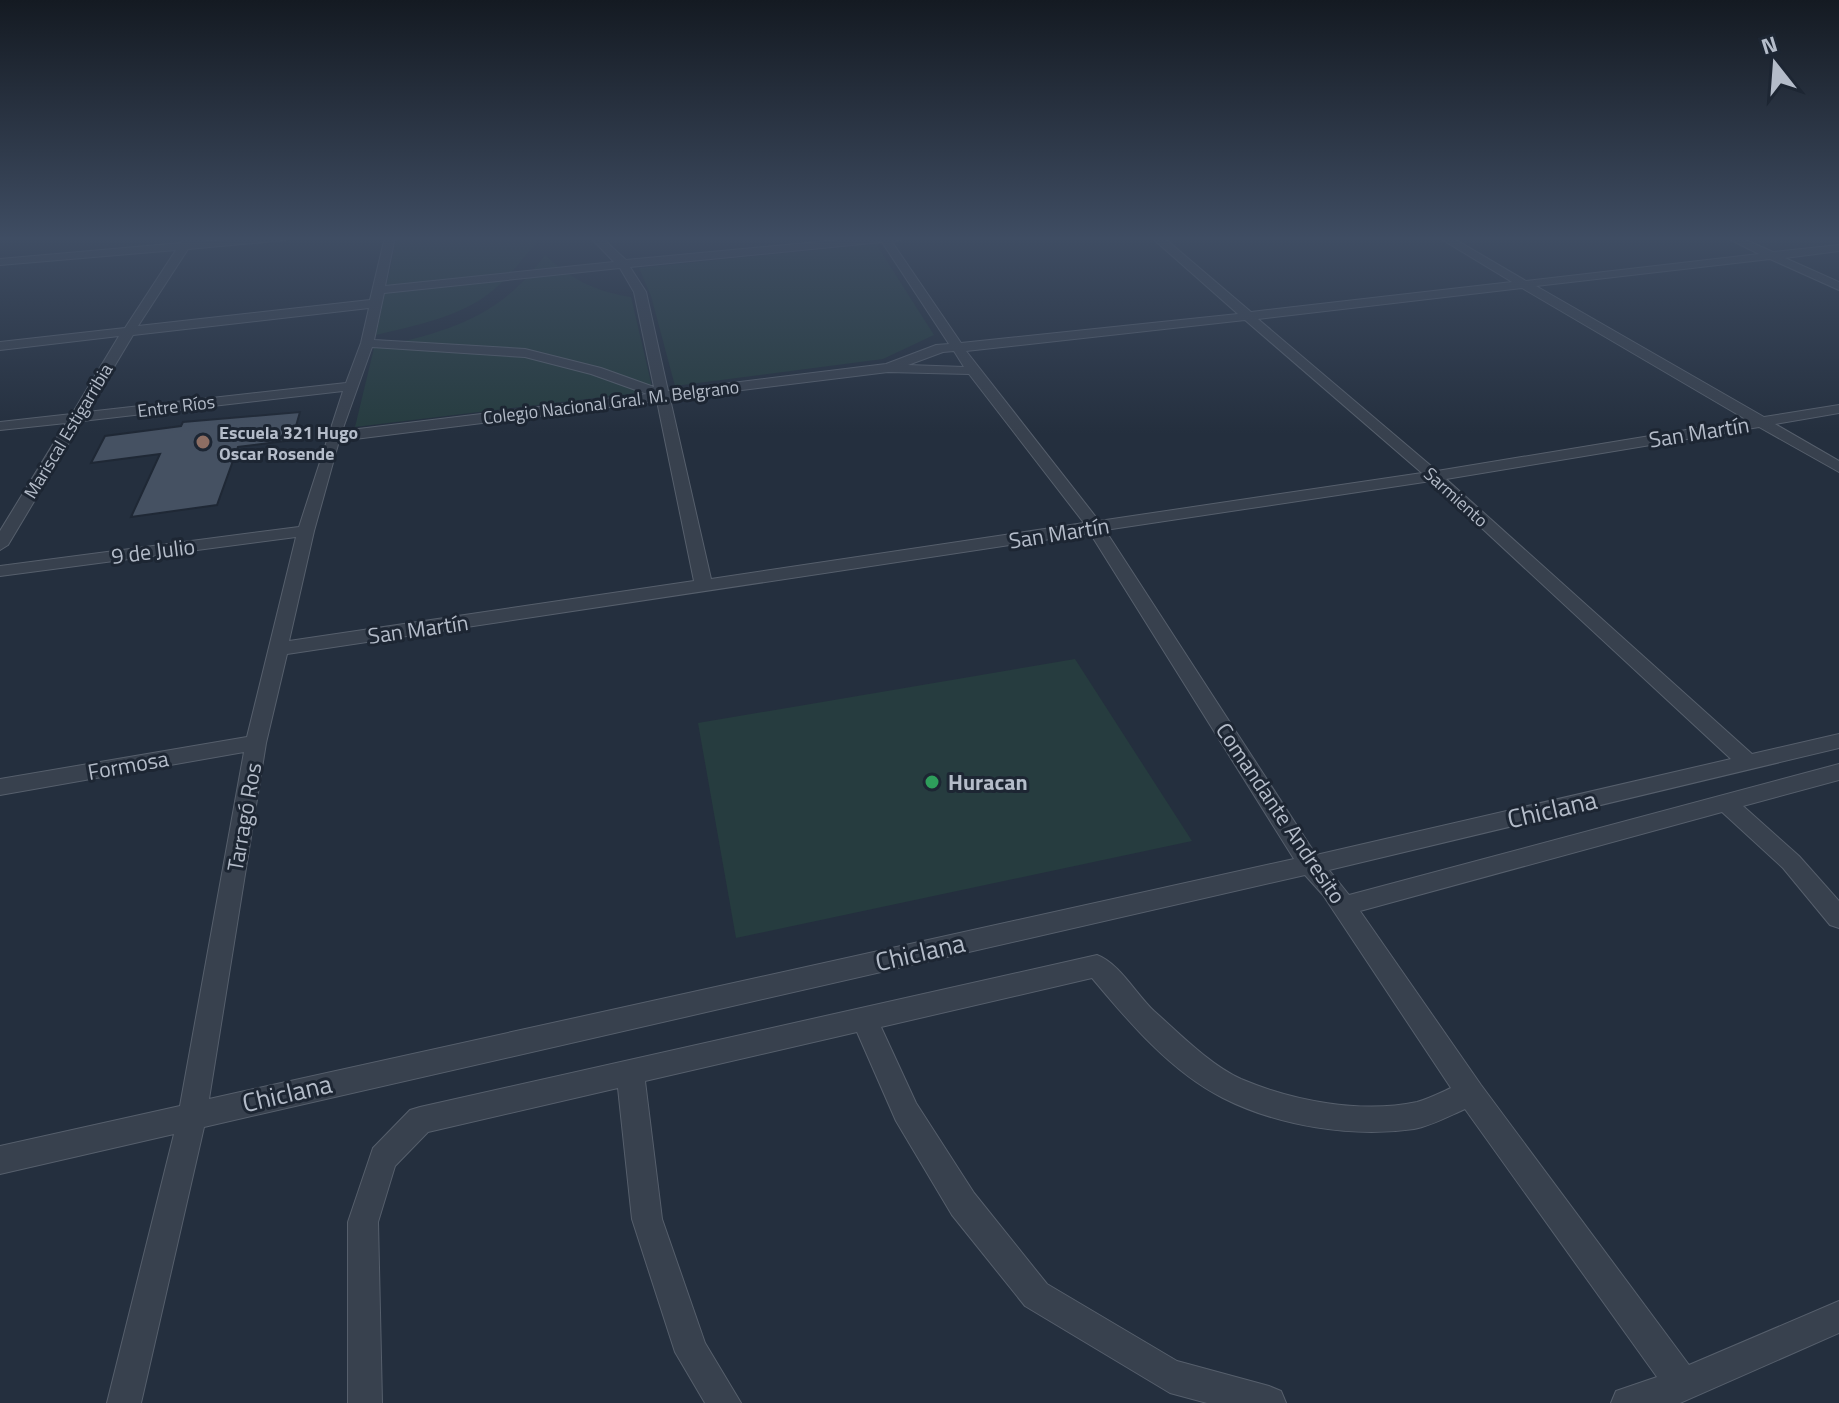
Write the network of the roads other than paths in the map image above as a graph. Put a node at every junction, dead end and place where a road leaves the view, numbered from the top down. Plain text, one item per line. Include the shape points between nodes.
1 (148, 302) edge
2 (341, 302) edge
3 (377, 302) edge
4 (643, 302) edge
5 (927, 302) edge
6 (1231, 302) edge
7 (1374, 302) edge
8 (1556, 302) edge
9 (1248, 317) junction
10 (127, 334) junction
11 (367, 343) junction
12 (0, 346) edge
13 (957, 348) junction
14 (888, 368) junction
15 (972, 369) junction
16 (352, 386) junction
17 (665, 396) junction
18 (1839, 409) edge
19 (75, 418) junction
20 (1762, 422) junction
21 (0, 426) edge
22 (333, 437) junction
23 (1839, 467) edge
24 (1434, 476) junction
25 (1095, 527) junction
26 (306, 531) junction
27 (0, 545) edge
28 (0, 571) edge
29 (704, 587) junction
30 (278, 649) junction
31 (1839, 741) edge
32 (256, 743) junction
33 (1750, 764) junction
34 (1839, 772) edge
35 (0, 787) edge
36 (1727, 804) junction
37 (1310, 865) junction
38 (1343, 906) junction
39 (1839, 918) edge
40 (864, 1019) junction
41 (630, 1073) junction
42 (1471, 1094) junction
43 (193, 1114) junction
44 (0, 1160) edge
45 (1839, 1317) edge
46 (1683, 1385) junction
47 (124, 1403) edge
48 (365, 1403) edge
49 (724, 1403) edge
50 (1269, 1403) edge
51 (1628, 1403) edge

1 - 10 street, Mariscal Estigarribia
2 - 10 street
3 - 11 street, Tarragó Ros
4 - 17 street
5 - 13 street, Comandante Andresito
6 - 9 street, Sarmiento
7 - 9 street
8 - 20 street
9 - 13 street, Colegio Nacional Gral. M. Belgrano
9 - 15 street via 1001,353
9 - 24 street, Sarmiento
10 - 12 street
10 - 19 street, Mariscal Estigarribia
11 - 16 street, Tarragó Ros
11 - 17 street via 525,353
13 - 14 street, Colegio Nacional Gral. M. Belgrano via 941,348
13 - 15 street, Comandante Andresito
14 - 15 street, Colegio Nacional Gral. M. Belgrano
14 - 17 street, Colegio Nacional Gral. M. Belgrano
15 - 25 street, Comandante Andresito
16 - 19 street, Entre Ríos
16 - 22 street, Tarragó Ros
17 - 22 street, Colegio Nacional Gral. M. Belgrano
17 - 29 street
18 - 20 street, San Martín
19 - 21 street, Entre Ríos
19 - 27 street, Mariscal Estigarribia
20 - 23 street
20 - 24 street, San Martín
22 - 26 street, Tarragó Ros
24 - 25 street, San Martín
24 - 33 street, Sarmiento
25 - 29 street, San Martín
25 - 37 street, Comandante Andresito
26 - 28 street, 9 de Julio
26 - 30 street, Tarragó Ros
29 - 30 street, San Martín
30 - 32 street, Tarragó Ros
31 - 33 street, Chiclana
32 - 35 street, Formosa
32 - 43 street, Tarragó Ros
33 - 37 street, Chiclana
34 - 36 street
36 - 38 street
36 - 39 street via 1791,862
37 - 38 street, Comandante Andresito
37 - 43 street, Chiclana
38 - 42 street, Comandante Andresito
40 - 41 street
40 - 42 street via 1097,966 1180,1052 1231,1088 1296,1110 1359,1120 1417,1115
40 - 50 street via 906,1112 963,1204 1036,1295 1170,1376
41 - 48 street via 420,1120 383,1158 363,1222
41 - 49 street via 647,1219 692,1352
42 - 46 street, Comandante Andresito
43 - 44 street, Chiclana
43 - 47 street, Tarragó Ros
45 - 46 street
46 - 51 street

